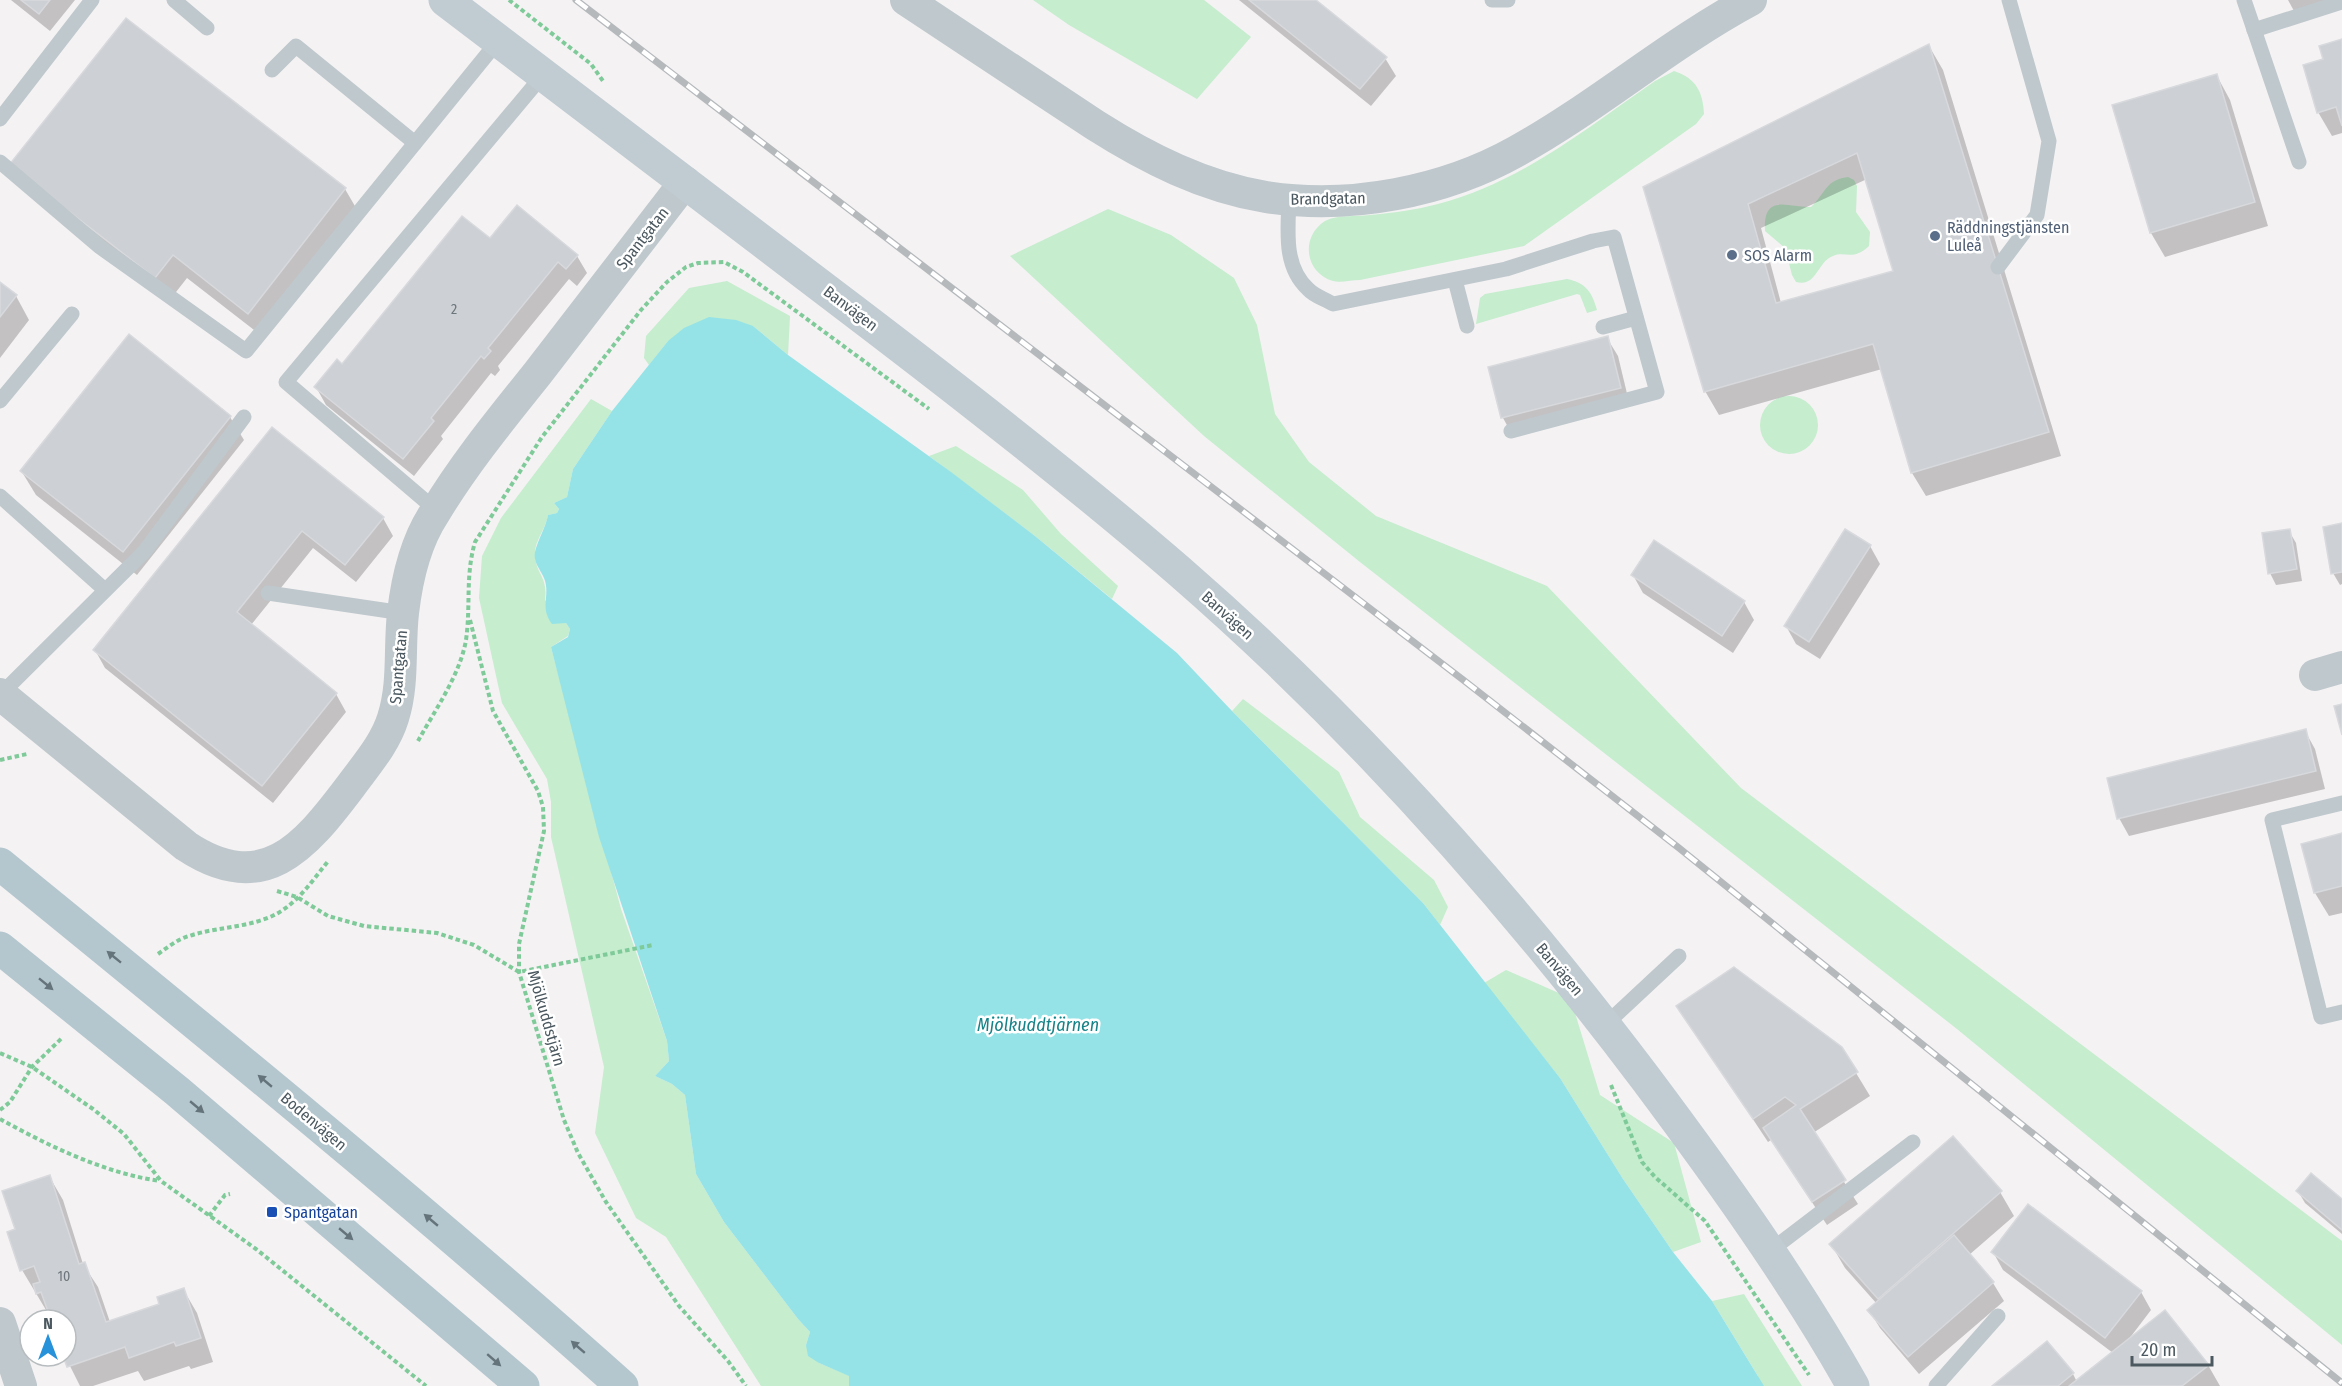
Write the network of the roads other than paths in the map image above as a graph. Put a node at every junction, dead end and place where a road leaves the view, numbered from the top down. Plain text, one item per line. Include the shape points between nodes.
1 (92, 0) edge
2 (174, 0) edge
3 (445, 0) edge
4 (906, 0) edge
5 (1492, 0) edge
6 (1508, 0) edge
7 (1751, 0) edge
8 (2009, 0) edge
9 (2244, 0) edge
10 (2342, 2) edge
11 (207, 28) dead end
12 (2254, 30) junction
13 (498, 41) junction
14 (272, 70) dead end
15 (543, 75) junction
16 (0, 118) edge
17 (415, 142) junction
18 (0, 162) edge
19 (2300, 162) dead end
20 (686, 182) junction
21 (1289, 199) junction
22 (1998, 267) dead end
23 (1455, 280) junction
24 (72, 314) dead end
25 (1636, 318) junction
26 (1467, 326) dead end
27 (1603, 327) dead end
28 (0, 401) edge
29 (244, 417) dead end
30 (1511, 431) dead end
31 (0, 496) edge
32 (436, 510) junction
33 (105, 590) junction
34 (268, 593) dead end
35 (403, 613) junction
36 (0, 694) edge
37 (2342, 803) edge
38 (0, 864) edge
39 (0, 948) edge
40 (1679, 956) dead end
41 (2342, 1012) edge
42 (1605, 1025) junction
43 (1913, 1142) dead end
44 (1770, 1251) junction
45 (1998, 1316) dead end
46 (0, 1323) edge
47 (11, 1370) edge
48 (523, 1386) edge
49 (622, 1386) edge
50 (1853, 1386) edge
51 (1936, 1386) edge

1 - 16 lane
2 - 11 lane
3 - 13 street, Banvägen
4 - 21 street, Brandgatan via 1125,144 1208,182
5 - 6 lane
7 - 21 street, Brandgatan via 1541,136 1486,166 1430,186 1372,197
8 - 22 lane via 2049,141 2037,215
9 - 12 lane
10 - 12 lane
12 - 19 lane
13 - 15 street, Banvägen
13 - 17 lane
14 - 17 lane via 296,46
15 - 20 street, Banvägen
15 - 32 lane via 286,382
17 - 18 lane via 246,351 100,247
20 - 32 street, Spantgatan via 472,456
20 - 42 street, Banvägen via 1078,486 1264,648 1439,829
21 - 23 lane via 1288,246 1294,271 1309,290 1333,304
23 - 25 lane via 1614,237
23 - 26 lane
24 - 28 lane
25 - 27 lane
25 - 30 lane via 1657,392
29 - 33 lane via 145,551
31 - 33 lane
32 - 35 street, Spantgatan via 412,560
33 - 36 lane
34 - 35 lane
35 - 36 street, Spantgatan via 399,690 393,718 379,748 304,844 263,865 239,867 216,863 186,846
37 - 41 lane via 2272,820 2321,1017
49 -> 38 main road, Bodenvägen via 270,1085
39 -> 48 main road via 177,1090
40 - 42 lane
42 - 44 street, Banvägen via 1725,1184
43 - 44 lane
44 - 50 street, Banvägen
45 - 51 lane
46 - 47 street

